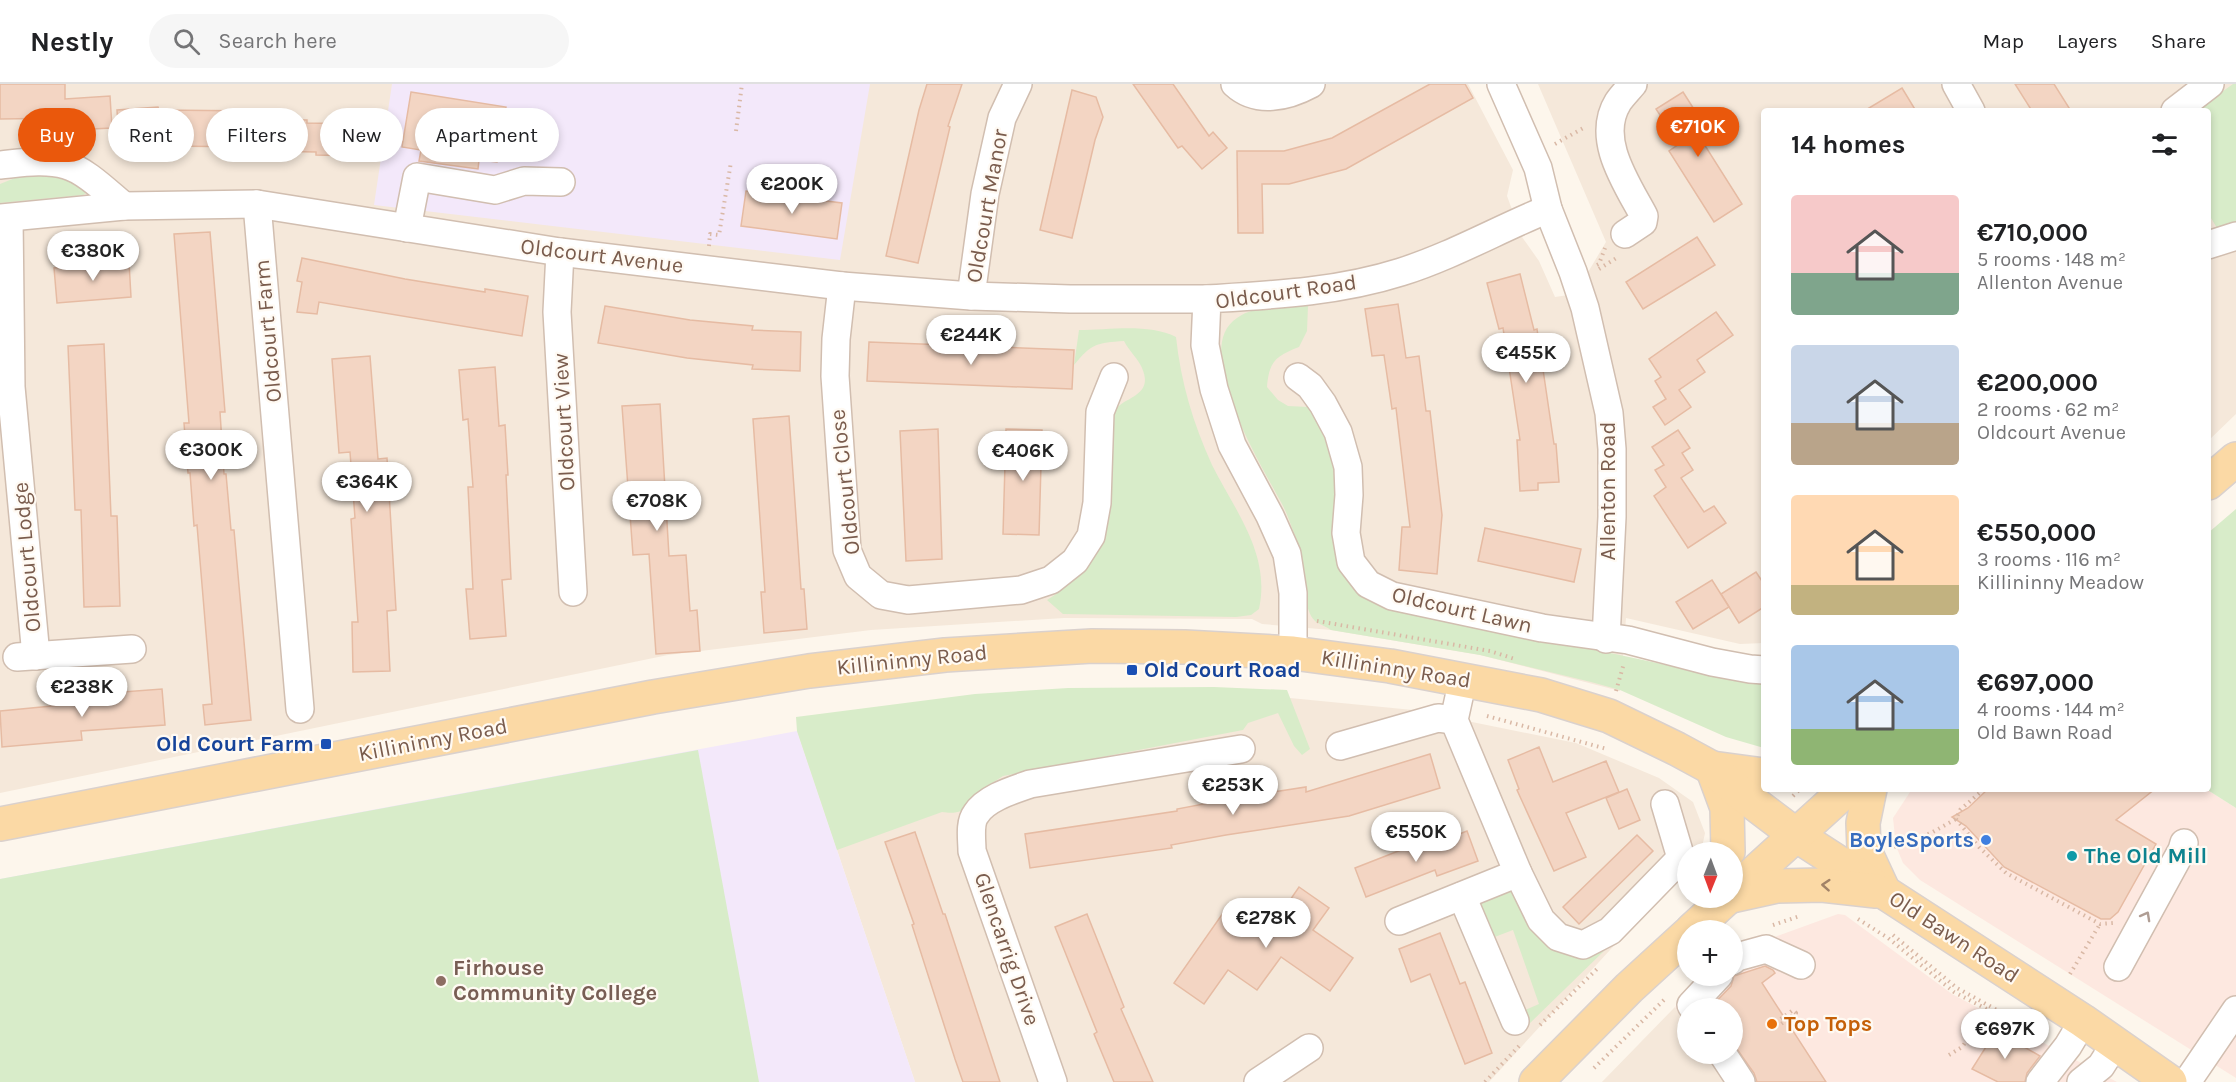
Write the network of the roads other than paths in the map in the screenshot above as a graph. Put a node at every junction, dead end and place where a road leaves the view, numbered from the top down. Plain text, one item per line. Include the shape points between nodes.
1 (1018, 84) edge
2 (1235, 84) edge
3 (1311, 84) edge
4 (1501, 84) edge
5 (1633, 84) edge
6 (1956, 84) edge
7 (2210, 84) edge
8 (1969, 108) edge
9 (2179, 108) edge
10 (0, 165) edge
11 (561, 182) dead end
12 (257, 204) junction
13 (124, 206) junction
14 (1548, 209) junction
15 (4, 218) edge
16 (407, 228) junction
17 (1625, 234) dead end
18 (2236, 236) edge
19 (2211, 244) edge
20 (560, 252) junction
21 (842, 286) junction
22 (971, 296) junction
23 (1207, 299) junction
24 (1114, 377) dead end
25 (1298, 377) dead end
26 (6, 387) edge
27 (2236, 459) edge
28 (2211, 480) edge
29 (573, 592) dead end
30 (1616, 648) junction
31 (132, 649) dead end
32 (1293, 653) junction
33 (1761, 670) edge
34 (1462, 679) junction
35 (300, 709) dead end
36 (1454, 720) junction
37 (1340, 746) dead end
38 (1240, 749) dead end
39 (1712, 768) junction
40 (1761, 775) edge
41 (1844, 792) edge
42 (1869, 792) edge
43 (1665, 804) dead end
44 (0, 824) edge
45 (1796, 835) junction
46 (1728, 842) edge
47 (2179, 854) dead end
48 (1518, 873) junction
49 (1743, 884) edge
50 (1743, 892) edge
51 (1884, 892) junction
52 (1462, 896) junction
53 (1716, 908) edge
54 (1703, 920) edge
55 (1399, 921) dead end
56 (1677, 944) edge
57 (1743, 955) edge
58 (1801, 965) dead end
59 (2118, 967) dead end
60 (1709, 986) edge
61 (1698, 998) edge
62 (2236, 1010) edge
63 (2083, 1021) junction
64 (1525, 1031) road end
65 (2115, 1044) junction
66 (1309, 1048) dead end
67 (1729, 1064) edge
68 (1053, 1082) edge
69 (1258, 1082) edge
70 (1536, 1082) edge
71 (1741, 1082) edge
72 (2040, 1082) edge
73 (2081, 1082) edge
74 (2170, 1082) edge
75 (2187, 1082) edge

1 - 22 street, Oldcourt Manor via 1002,118 992,161
2 - 3 street via 1258,97 1279,96
4 - 14 street via 1538,168
5 - 17 street via 1617,104 1609,129 1615,159 1644,216 1643,222
6 - 8 street
7 - 9 street
10 - 13 street via 30,161 67,165
11 - 16 street via 524,181 495,190 417,177
12 - 13 street, Oldcourt Avenue
12 - 16 street, Oldcourt Avenue
12 - 35 street, Oldcourt Farm
13 - 15 street, Oldcourt Avenue
14 - 23 street, Oldcourt Road via 1427,262 1380,278 1330,289
14 - 30 street, Allenton Road via 1585,308 1609,413
15 - 26 street, Oldcourt Lodge
16 - 20 street, Oldcourt Avenue
18 - 19 street
20 - 21 street, Oldcourt Avenue
20 - 29 street, Oldcourt View via 558,312
21 - 22 street, Oldcourt Avenue
21 - 24 street, Oldcourt Close via 835,376 847,550 858,576 880,595 908,600 1021,590 1051,580 1075,561 1091,536 1097,503 1100,412
22 - 23 street, Oldcourt Avenue
23 - 32 street, Oldcourt Road via 1205,345 1214,389 1232,445 1287,554 1293,593
25 - 30 street, Oldcourt Lawn via 1317,395 1338,432 1348,467 1346,533 1351,562 1368,584 1392,596
26 - 31 street, Oldcourt Lodge via 26,656
27 - 28 main road
30 - 33 street, Oldcourt Lawn via 1628,640 1712,662
32 - 34 main road, Killininny Road
32 - 44 main road, Killininny Road via 1092,645 945,655 809,671 653,697
34 - 36 street
34 - 39 main road, Killininny Road via 1541,695 1609,716
36 - 37 street via 1437,718
36 - 48 street
38 - 68 street, Glencarrig Drive via 1030,784 1000,794 976,814 971,832 972,851
39 - 40 main road
39 - 45 main road, Killininny Road
39 - 46 main road via 1727,808
41 - 45 main road
42 - 51 main road via 1863,823 1864,849
43 - 48 street via 1681,858 1610,931 1583,945 1558,938 1541,920
45 - 49 main road
45 - 51 main road, Old Bawn Road
59 -> 47 street
48 - 52 street
51 -> 50 main road via 1822,885 1777,886
51 - 63 main road, Old Bawn Road
52 - 55 street
52 - 64 street
53 - 54 main road
56 - 70 main road
57 - 58 street via 1766,949
60 - 61 street
62 - 75 street
63 - 65 main road, Old Bawn Road
63 - 72 street
65 - 73 street via 2101,1066
65 - 74 main road, Old Bawn Road
66 - 69 street
67 - 71 street

